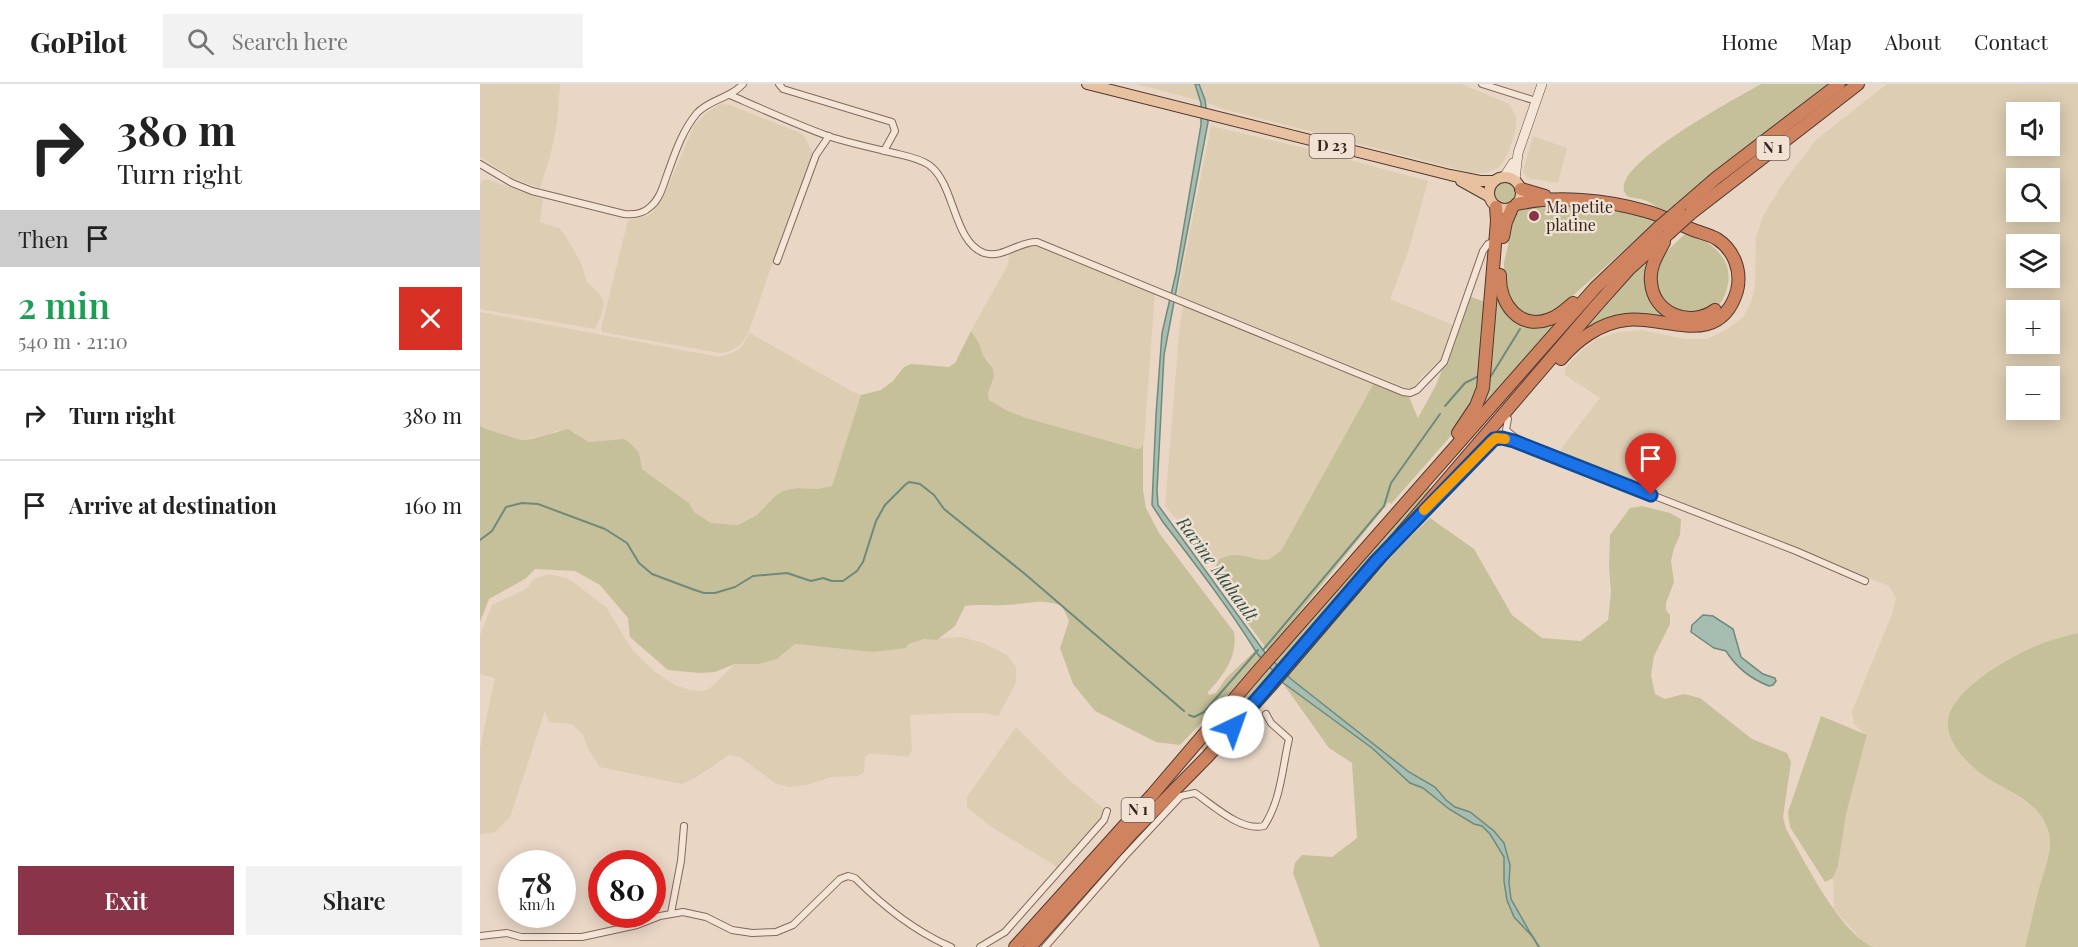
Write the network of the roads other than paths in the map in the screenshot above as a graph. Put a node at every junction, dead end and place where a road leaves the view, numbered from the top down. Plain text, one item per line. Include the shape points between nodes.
1 (743, 84) edge
2 (779, 84) edge
3 (1087, 84) edge
4 (1482, 84) edge
5 (1542, 84) edge
6 (1839, 84) edge
7 (1858, 84) edge
8 (730, 95) junction
9 (1536, 101) junction
10 (829, 136) junction
11 (884, 151) junction
12 (480, 164) edge
13 (1450, 176) junction
14 (1508, 182) junction
15 (1488, 196) junction
16 (1558, 199) junction
17 (1515, 206) junction
18 (1496, 207) junction
19 (1685, 212) junction
20 (1664, 230) junction
21 (1694, 231) junction
22 (1496, 241) junction
23 (777, 261) dead end
24 (1617, 266) junction
25 (1508, 419) junction
26 (1530, 447) junction
27 (1480, 452) junction
28 (1427, 478) junction
29 (1376, 561) junction
30 (1865, 581) dead end
31 (1266, 714) dead end
32 (1107, 811) dead end
33 (684, 826) dead end
34 (671, 913) junction
35 (480, 936) edge
36 (951, 947) edge
37 (980, 947) edge
38 (1016, 947) edge
39 (1030, 947) edge
40 (1045, 947) edge

1 - 8 street
2 - 11 street via 783,89 892,122 896,131
3 - 13 main road, D 23
4 - 9 street
5 - 9 main road
6 - 19 highway, N 1 via 1716,178
7 - 19 highway, N 1
8 - 10 street
8 - 12 street via 708,104 695,116 680,139 657,200 638,214 532,191
9 - 14 main road
10 - 11 street
10 - 23 street via 816,155
11 - 22 street via 919,160 936,171 965,235 983,252 1002,252 1037,242 1399,391 1413,392 1444,362 1483,251
13 - 14 main road, D 23
13 - 15 main road, D 23
14 - 15 main road via 1488,189
14 - 16 highway
14 - 17 main road via 1521,197
15 - 18 main road
16 - 17 highway via 1533,200
16 - 21 highway via 1629,207
17 - 18 main road via 1505,210
17 - 24 highway via 1508,214 1504,230 1500,286 1507,306 1517,316 1537,321 1556,317
18 - 22 highway
19 - 20 highway, N 1, bridge
20 - 21 highway via 1650,283 1662,307 1681,318 1698,318 1714,312 1729,291 1731,279 1724,254
20 - 24 highway, N 1
20 - 29 highway, N 1
21 - 25 highway via 1725,245 1737,264 1738,286 1727,310 1702,326 1637,319 1601,327 1571,347
22 - 28 highway via 1482,394
24 - 28 highway, N 1
25 - 26 street via 1507,433
25 - 27 highway
26 - 27 street via 1499,438
26 - 30 street
27 - 29 highway
28 - 38 highway, N 1
29 - 39 highway, N 1 via 1207,757 1132,833
31 - 40 street via 1289,739 1280,790 1264,826 1242,823 1195,793 1181,796
32 - 37 street via 1104,820 1005,932
33 - 34 street
34 - 35 street via 582,937 521,937 507,933
34 - 36 street via 698,914 741,932 784,930 848,876 906,923

